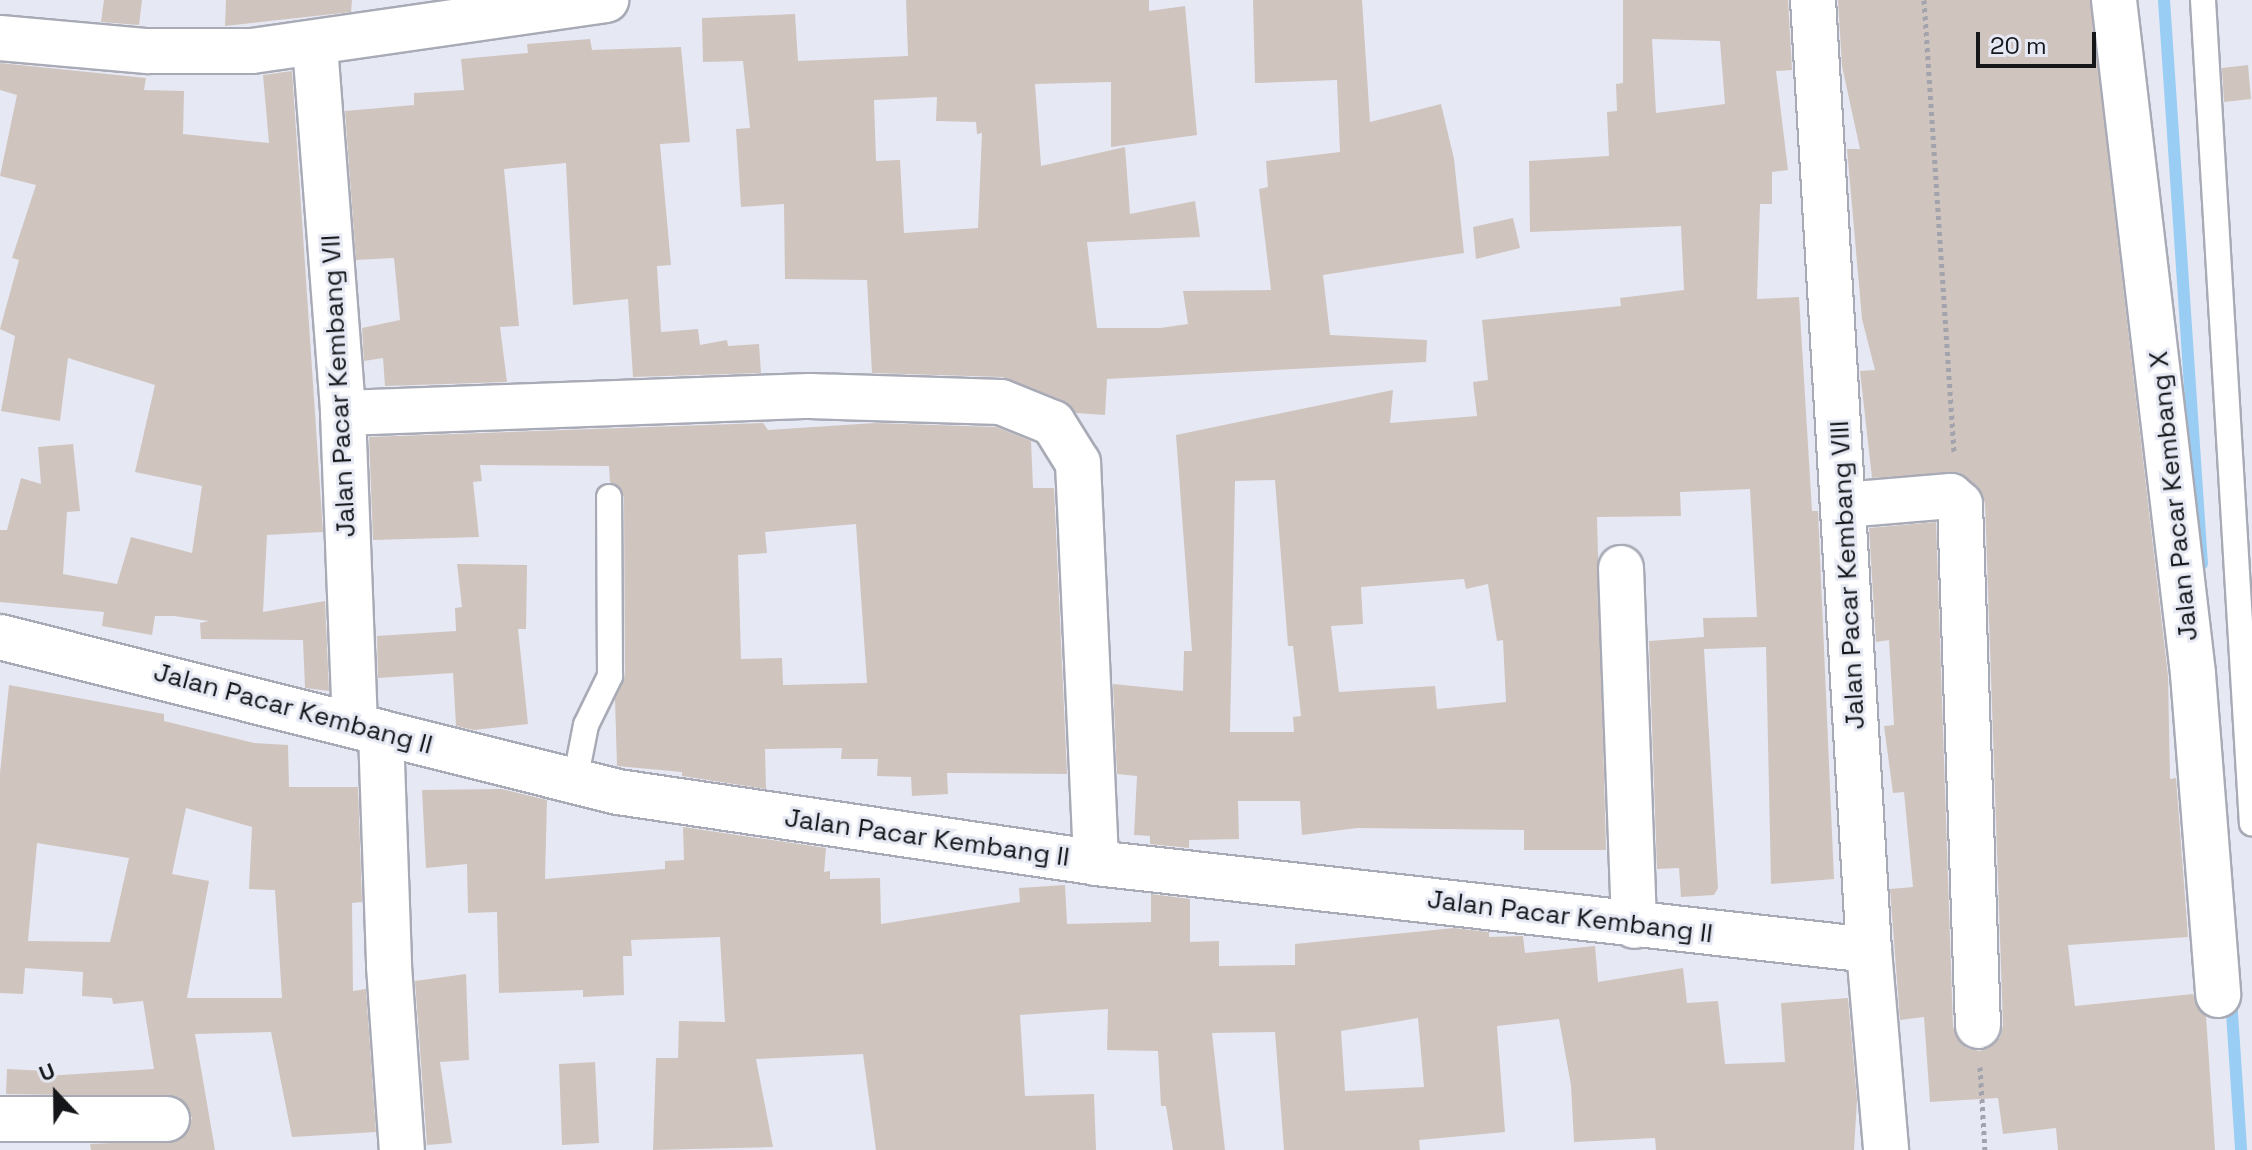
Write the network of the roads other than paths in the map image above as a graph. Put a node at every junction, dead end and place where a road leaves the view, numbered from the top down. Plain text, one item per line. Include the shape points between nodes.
1 (606, 0) edge
2 (1813, 0) edge
3 (2114, 0) edge
4 (2203, 0) edge
5 (0, 38) edge
6 (315, 46) junction
7 (343, 413) junction
8 (609, 497) dead end
9 (1844, 505) junction
10 (1621, 568) dead end
11 (0, 637) edge
12 (368, 730) junction
13 (575, 781) junction
14 (2252, 824) edge
15 (1096, 863) junction
16 (1634, 926) junction
17 (1869, 950) junction
18 (2218, 995) dead end
19 (1978, 1026) road end
20 (0, 1119) edge
21 (167, 1119) dead end
22 (402, 1150) edge
23 (1886, 1150) edge

1 - 6 street
2 - 9 street, Jalan Pacar Kembang VIII
3 - 18 street, Jalan Pacar Kembang X via 2193,674
4 - 14 lane
5 - 6 street via 147,51
6 - 7 street, Jalan Pacar Kembang VII
7 - 12 street, Jalan Pacar Kembang VII
7 - 15 street via 810,396 1001,402 1053,423 1078,463
8 - 13 lane via 610,676 586,725
9 - 17 street, Jalan Pacar Kembang VIII
9 - 19 street via 1956,498 1961,510
10 - 16 street
11 - 12 street, Jalan Pacar Kembang II
12 - 13 street, Jalan Pacar Kembang II
12 - 22 street, Jalan Pacar Kembang VII
13 - 15 street, Jalan Pacar Kembang II via 618,792
15 - 16 street, Jalan Pacar Kembang II
16 - 17 street, Jalan Pacar Kembang II
17 - 23 street, Jalan Pacar Kembang VIII
20 - 21 street

